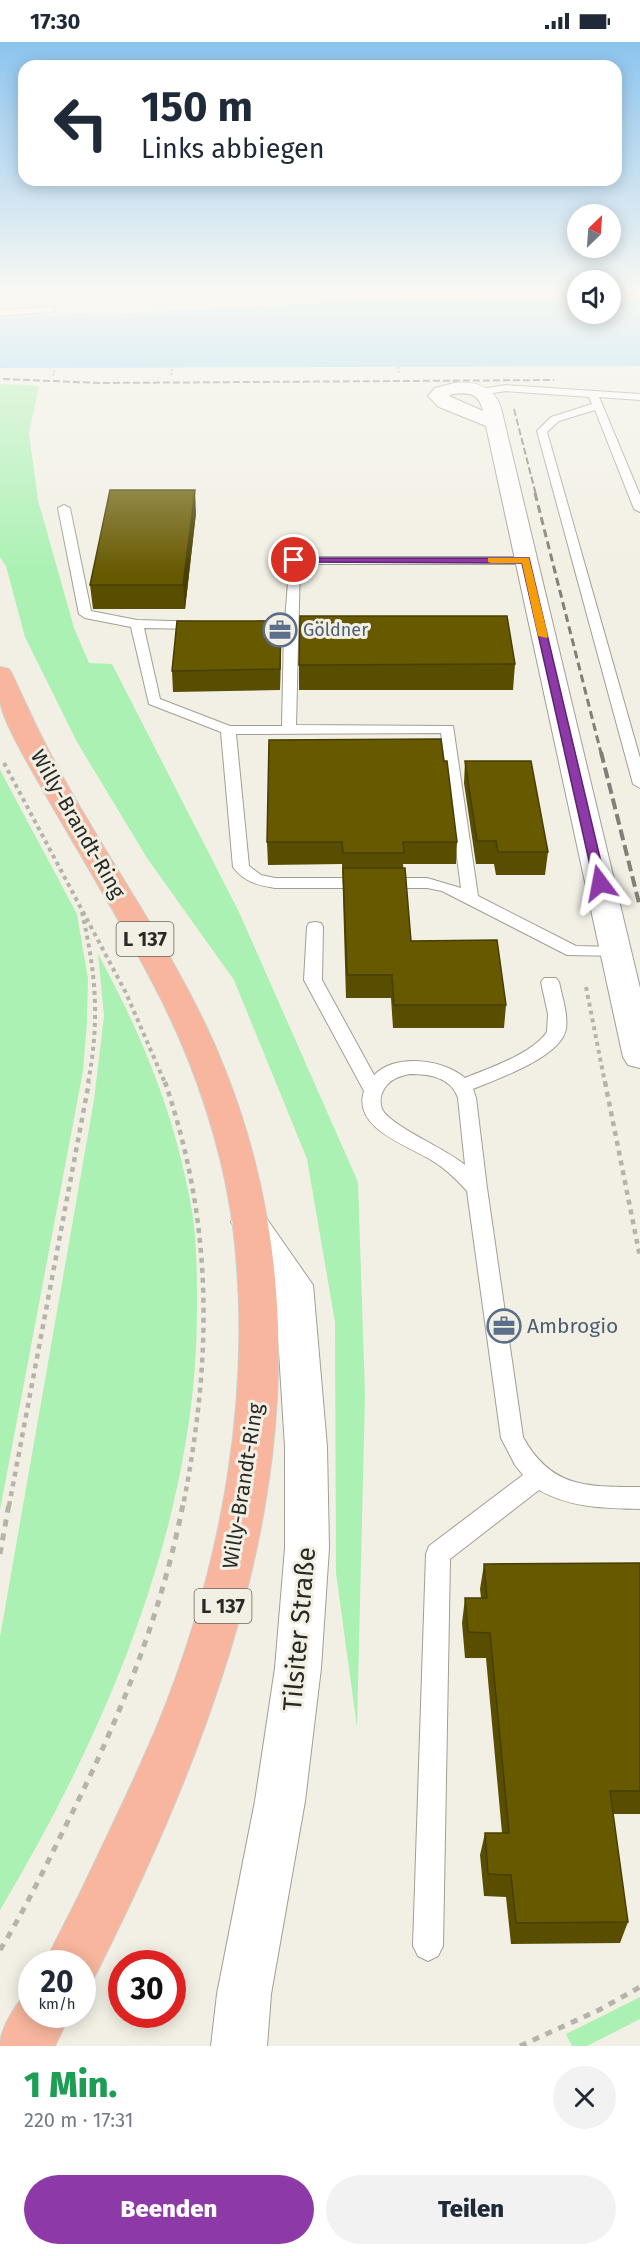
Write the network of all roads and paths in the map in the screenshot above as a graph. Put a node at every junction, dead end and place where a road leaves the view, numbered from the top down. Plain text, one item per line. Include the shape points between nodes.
1 (480, 392) junction
2 (593, 393) junction
3 (640, 397) edge
4 (598, 406) junction
5 (495, 423) junction
6 (64, 508) dead end
7 (640, 509) edge
8 (526, 560) junction
9 (137, 624) junction
10 (220, 625) edge
11 (244, 625) edge
12 (291, 625) junction
13 (0, 674) edge
14 (228, 730) junction
15 (289, 730) junction
16 (0, 754) edge
17 (640, 784) edge
18 (470, 898) junction
19 (81, 906) junction
20 (315, 927) dead end
21 (616, 952) junction
22 (550, 982) dead end
23 (640, 1057) edge
24 (462, 1086) junction
25 (373, 1090) junction
26 (477, 1188) junction
27 (249, 1222) junction
28 (538, 1477) junction
29 (640, 1498) edge
30 (0, 1554) edge
31 (428, 1946) dead end
32 (0, 1950) edge
33 (79, 1950) edge
34 (640, 1987) edge
35 (35, 2028) edge
36 (25, 2046) edge
37 (238, 2046) edge
38 (520, 2046) edge

1 - 2 lane via 506,388
1 - 5 street via 488,398
1 - 5 street via 453,389 437,396
2 - 3 lane
2 - 4 lane
4 - 7 lane
4 - 17 lane via 555,418 542,431
5 - 8 street
6 - 9 lane via 85,614
8 - 12 lane via 294,560
8 - 21 street
9 - 10 lane
9 - 14 lane via 154,701
11 - 12 lane
12 - 15 lane
13 - 27 main road, Willy-Brandt-Ring / L 137 via 36,753 160,966 199,1047 227,1127
14 - 15 lane
14 - 18 lane via 241,867 247,875 275,883 427,883
15 - 18 lane via 448,729
16 - 19 path
18 - 21 lane via 573,951
19 - 30 path via 97,1009 93,1058
19 - 32 path via 132,1003 181,1131 200,1226 206,1297 203,1395 187,1499 158,1606 104,1749
20 - 25 lane via 313,980
21 - 23 street
22 - 24 lane via 558,1022 552,1041 523,1060
24 - 25 lane via 438,1071 417,1067 391,1072
24 - 26 lane via 470,1111
25 - 26 lane via 371,1101 378,1118 442,1157
26 - 28 lane via 512,1438 520,1457
27 - 33 main road, Willy-Brandt-Ring / L 137 via 259,1325 257,1418 243,1514 222,1607 193,1700 147,1810
27 - 37 street, Tilsiter Straße via 294,1285 306,1447 307,1548 291,1723
28 - 29 lane via 564,1491 590,1498
28 - 31 lane via 438,1554
34 - 38 path
35 - 36 main road

